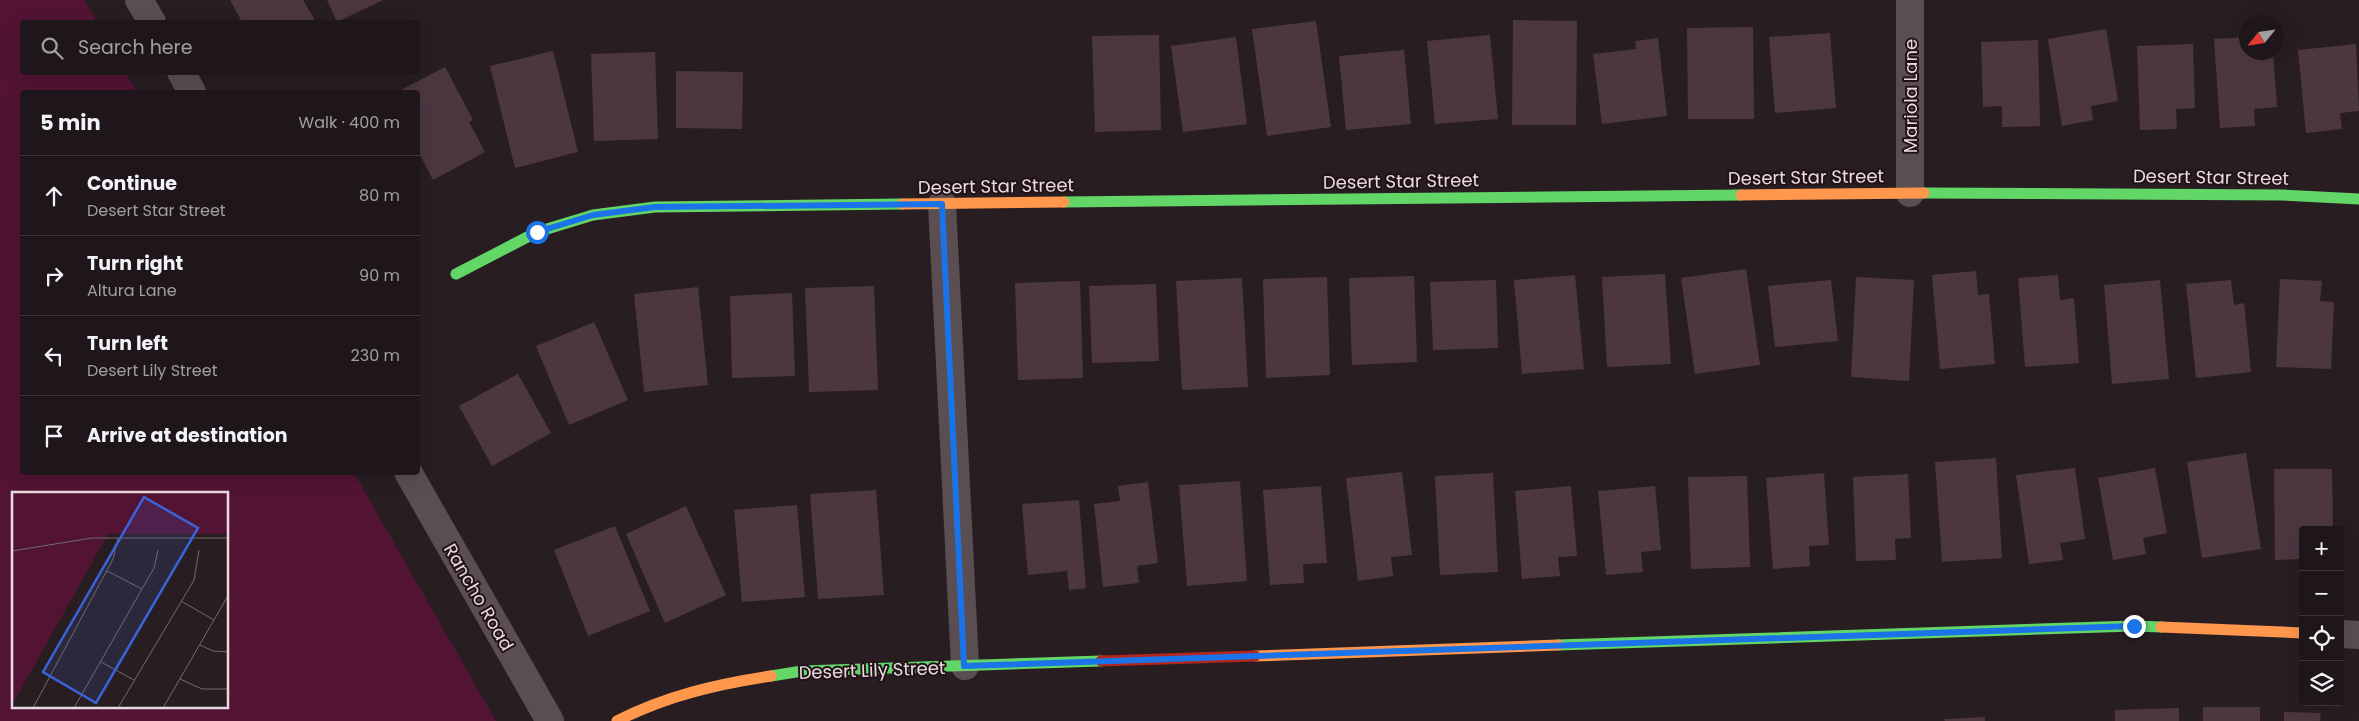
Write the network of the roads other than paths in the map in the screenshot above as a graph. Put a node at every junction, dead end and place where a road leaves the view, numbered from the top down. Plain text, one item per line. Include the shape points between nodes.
1 (139, 0) edge
2 (1910, 0) edge
3 (151, 20) edge
4 (183, 75) edge
5 (191, 90) edge
6 (1910, 193) junction
7 (2359, 199) edge
8 (942, 204) junction
9 (456, 274) dead end
10 (410, 475) edge
11 (2299, 633) edge
12 (2344, 634) edge
13 (2359, 635) edge
14 (964, 666) junction
15 (550, 721) edge
16 (617, 721) edge

1 - 3 street
2 - 6 street, Mariola Lane
4 - 5 street
6 - 7 street, Desert Star Street via 2281,195
6 - 8 street, Desert Star Street
8 - 9 street, Desert Star Street via 655,207 593,215 537,232
8 - 14 street
10 - 15 street, Rancho Road
11 - 14 street, Desert Lily Street via 2134,626
12 - 13 street
14 - 16 street, Desert Lily Street via 802,671 710,687 649,705

